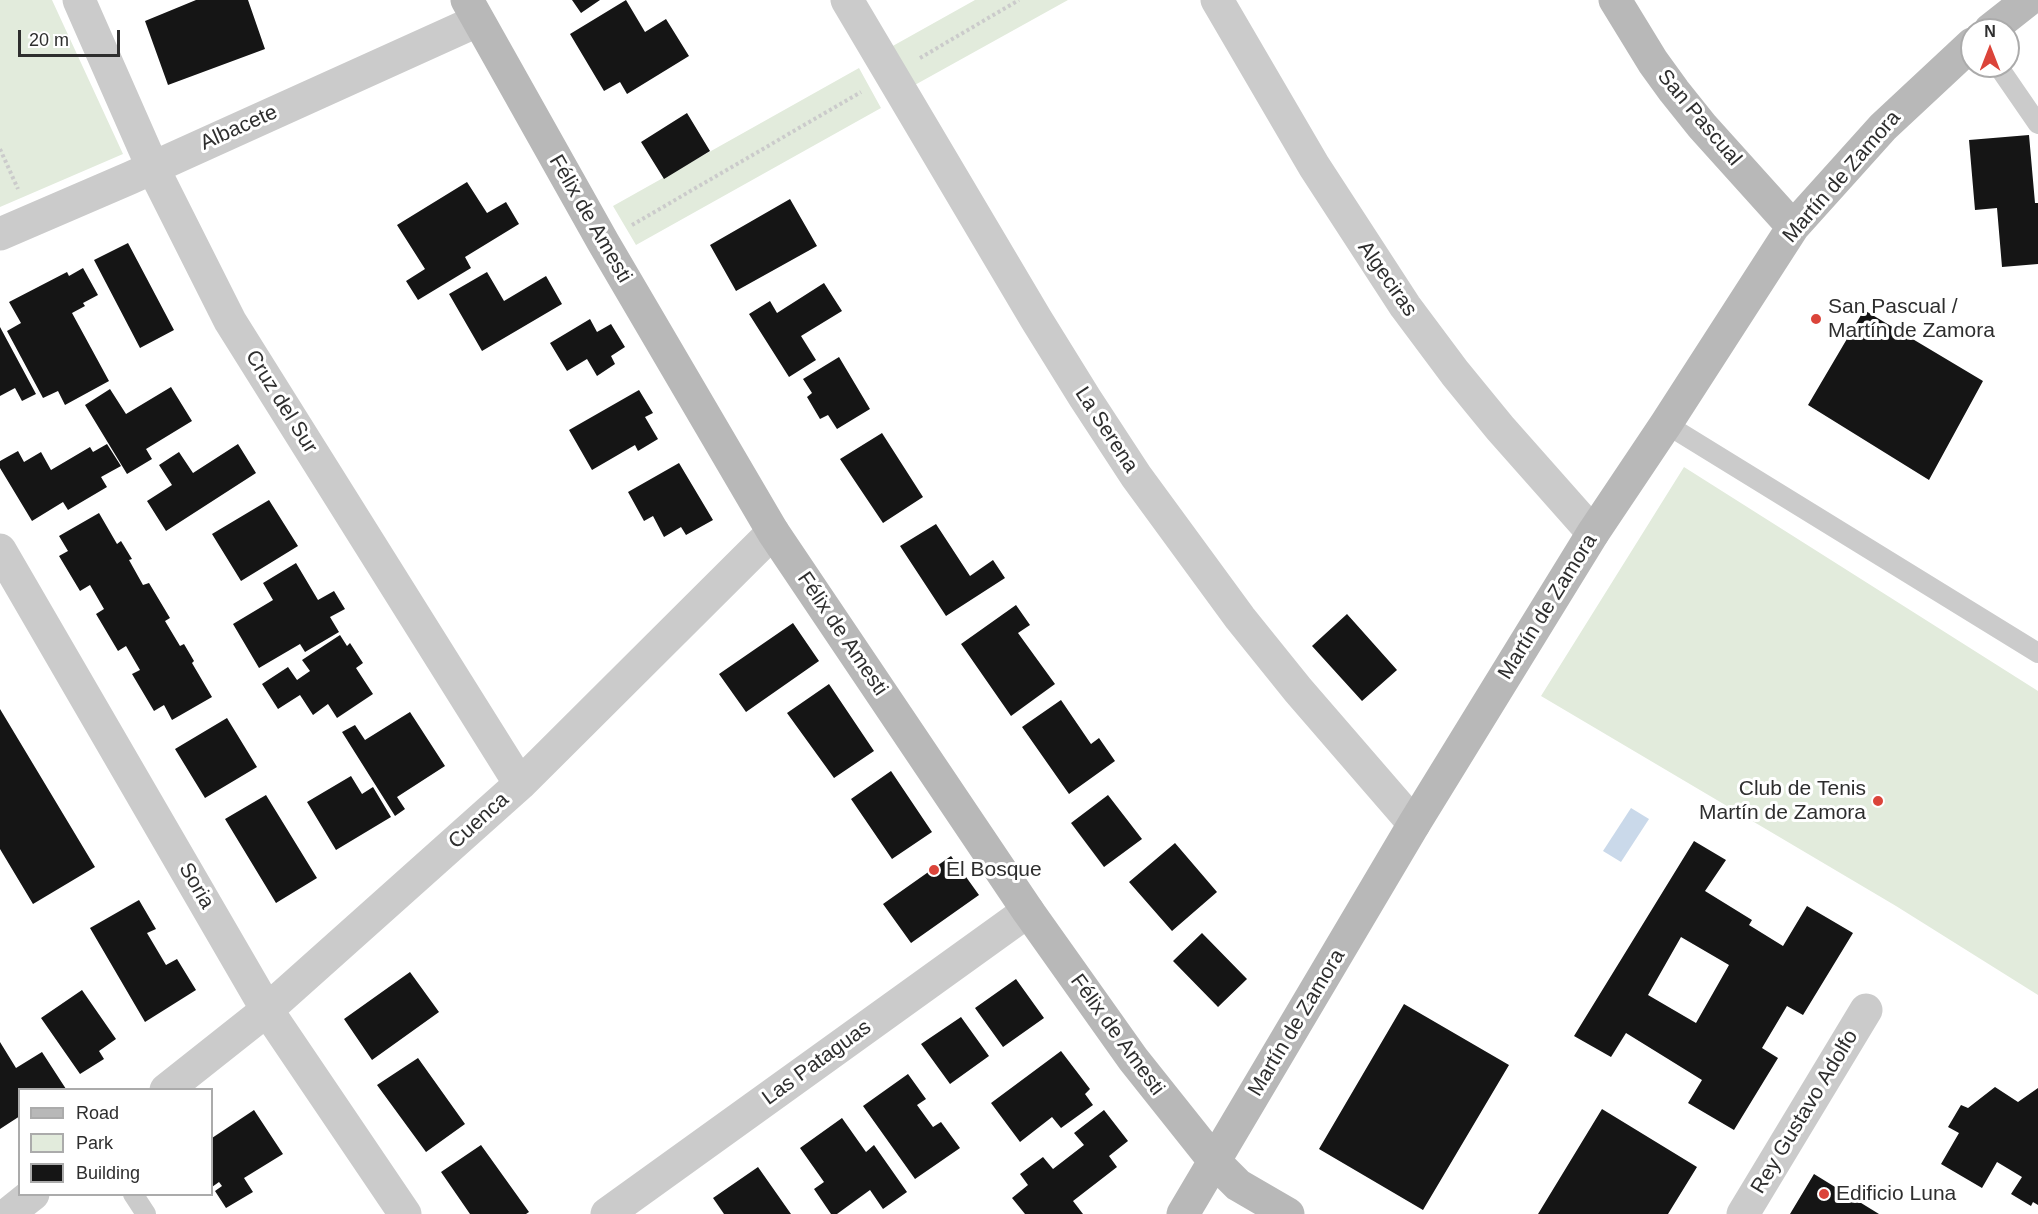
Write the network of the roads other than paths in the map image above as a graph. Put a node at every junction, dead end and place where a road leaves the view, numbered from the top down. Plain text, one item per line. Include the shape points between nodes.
1 (79, 0) edge
2 (848, 0) edge
3 (1217, 0) edge
4 (1615, 0) edge
5 (2028, 0) edge
6 (472, 10) edge
7 (2005, 18) edge
8 (1960, 55) edge
9 (2006, 78) edge
10 (2038, 124) edge
11 (152, 166) junction
12 (1793, 227) junction
13 (0, 234) edge
14 (1666, 424) junction
15 (773, 532) junction
16 (1593, 533) junction
17 (0, 550) edge
18 (2038, 653) edge
19 (520, 784) junction
20 (1414, 824) junction
21 (1028, 911) junction
22 (267, 1010) junction
23 (1866, 1010) dead end
24 (167, 1088) edge
25 (1215, 1162) junction
26 (30, 1196) edge
27 (135, 1196) edge
28 (8, 1214) edge
29 (146, 1214) edge
30 (405, 1214) edge
31 (607, 1214) edge
32 (1183, 1214) edge
33 (1288, 1214) edge
34 (1743, 1214) edge

1 - 11 street, Cruz del Sur
2 - 20 street, La Serena via 1054,349 1136,476 1240,618
3 - 16 street, Algeciras via 1314,166 1405,306 1500,428
4 - 12 street, San Pascual via 1674,92
5 - 7 street
6 - 11 street, Albacete
6 - 15 street, Félix de Amesti
8 - 12 street, Martín de Zamora via 1883,127
9 - 10 lane
11 - 13 street, Albacete
11 - 19 street, Cruz del Sur via 230,321
12 - 14 street, Martín de Zamora
14 - 16 street, Martín de Zamora
14 - 18 lane
15 - 19 street, Cuenca
15 - 21 street, Félix de Amesti
16 - 20 street, Martín de Zamora
17 - 22 street, Soria
19 - 22 street, Cuenca
20 - 25 street, Martín de Zamora
21 - 25 street, Félix de Amesti via 1133,1059
21 - 31 street, Las Pataguas
22 - 24 street, Cuenca
22 - 30 street, Soria
23 - 34 street, Rey Gustavo Adolfo
25 - 32 street, Martín de Zamora
25 - 33 street, Félix de Amesti via 1238,1185
26 - 28 street
27 - 29 lane

